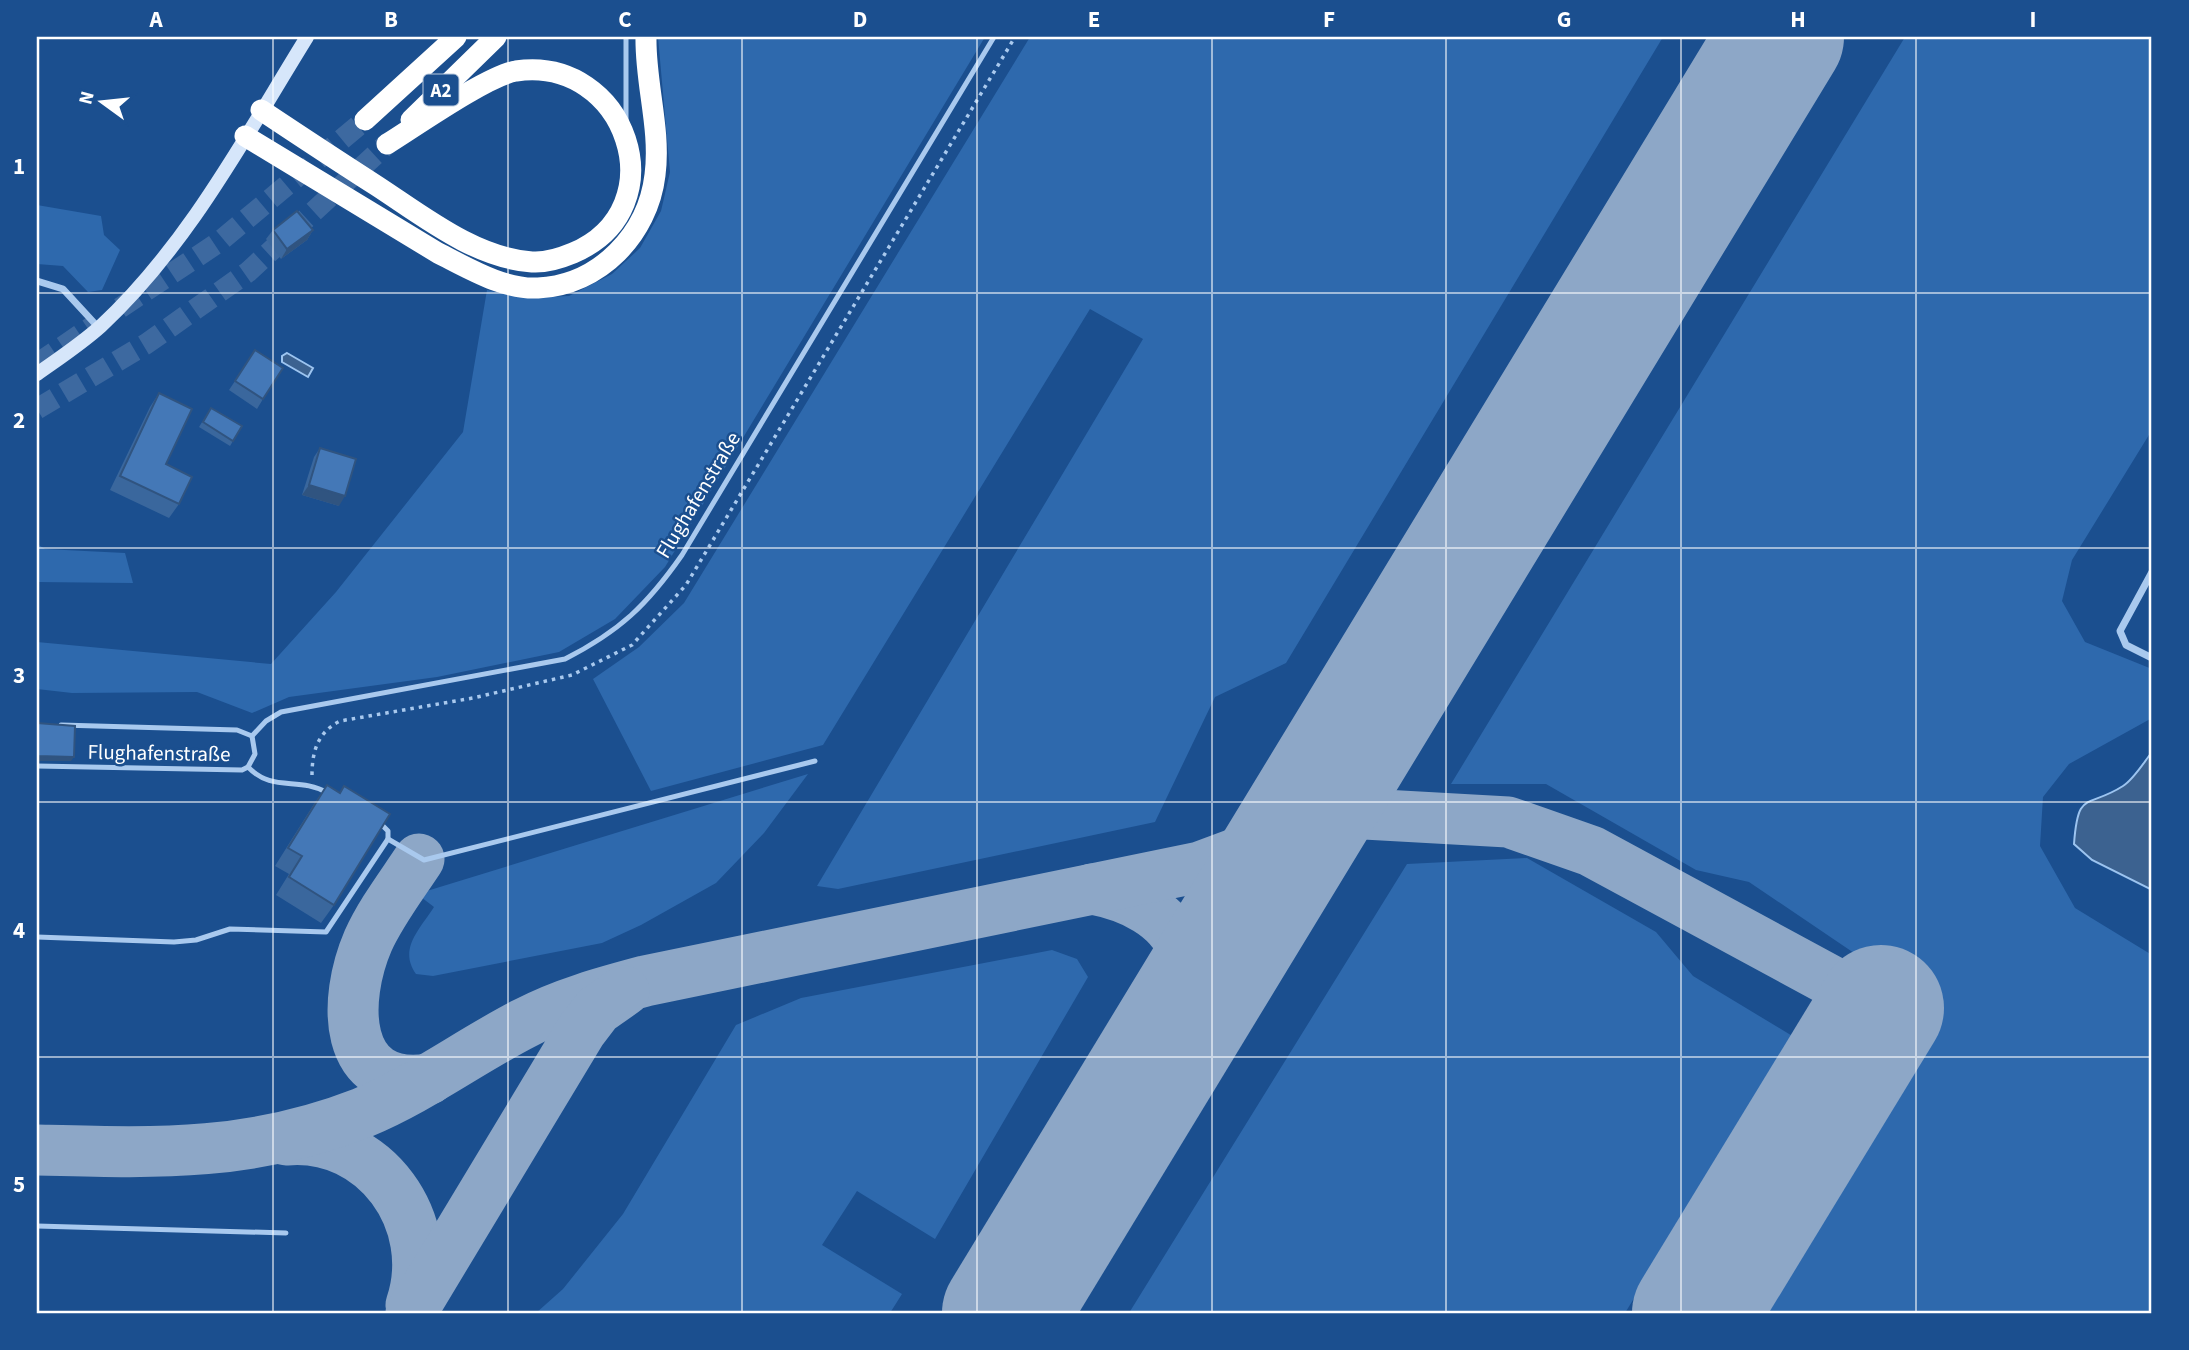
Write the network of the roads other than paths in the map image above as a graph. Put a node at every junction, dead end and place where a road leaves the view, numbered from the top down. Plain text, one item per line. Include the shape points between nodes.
1 (307, 37) edge
2 (456, 37) edge
3 (496, 37) edge
4 (626, 37) edge
5 (646, 37) edge
6 (993, 37) edge
7 (261, 110) junction
8 (365, 120) tunnel mouth
9 (626, 134) junction
10 (245, 136) junction
11 (37, 281) edge
12 (99, 328) junction
13 (37, 374) edge
14 (2152, 572) edge
15 (2152, 658) edge
16 (57, 725) edge
17 (252, 736) junction
18 (815, 761) dead end
19 (37, 766) edge
20 (248, 767) junction
21 (336, 797) edge
22 (371, 818) edge
23 (388, 839) junction
24 (37, 937) edge
25 (37, 1226) edge
26 (286, 1233) dead end

1 - 7 main road
2 - 8 highway, A2
3 - 9 highway, A2 via 387,144 474,90 515,71 557,72 578,82 608,104
4 - 9 lane
5 - 10 highway via 657,140 650,205 623,248 599,268 567,283 537,289 507,284 469,268
6 - 17 lane, Flughafenstraße via 682,555 636,612 605,639 565,659 281,712
7 - 9 highway via 447,232 495,254 533,262 559,258 595,243 616,220 633,167
7 - 10 main road
10 - 12 main road via 180,237
11 - 12 street via 62,289
12 - 13 main road
14 - 15 street via 2120,631 2126,645
16 - 17 lane, Flughafenstraße via 237,730
17 - 20 lane, Flughafenstraße via 255,754
18 - 23 lane via 424,860
19 - 20 lane, Flughafenstraße via 233,771
20 - 21 lane via 264,781 312,784
22 - 23 lane via 388,831
23 - 24 lane via 326,932 230,929 174,942
25 - 26 lane

